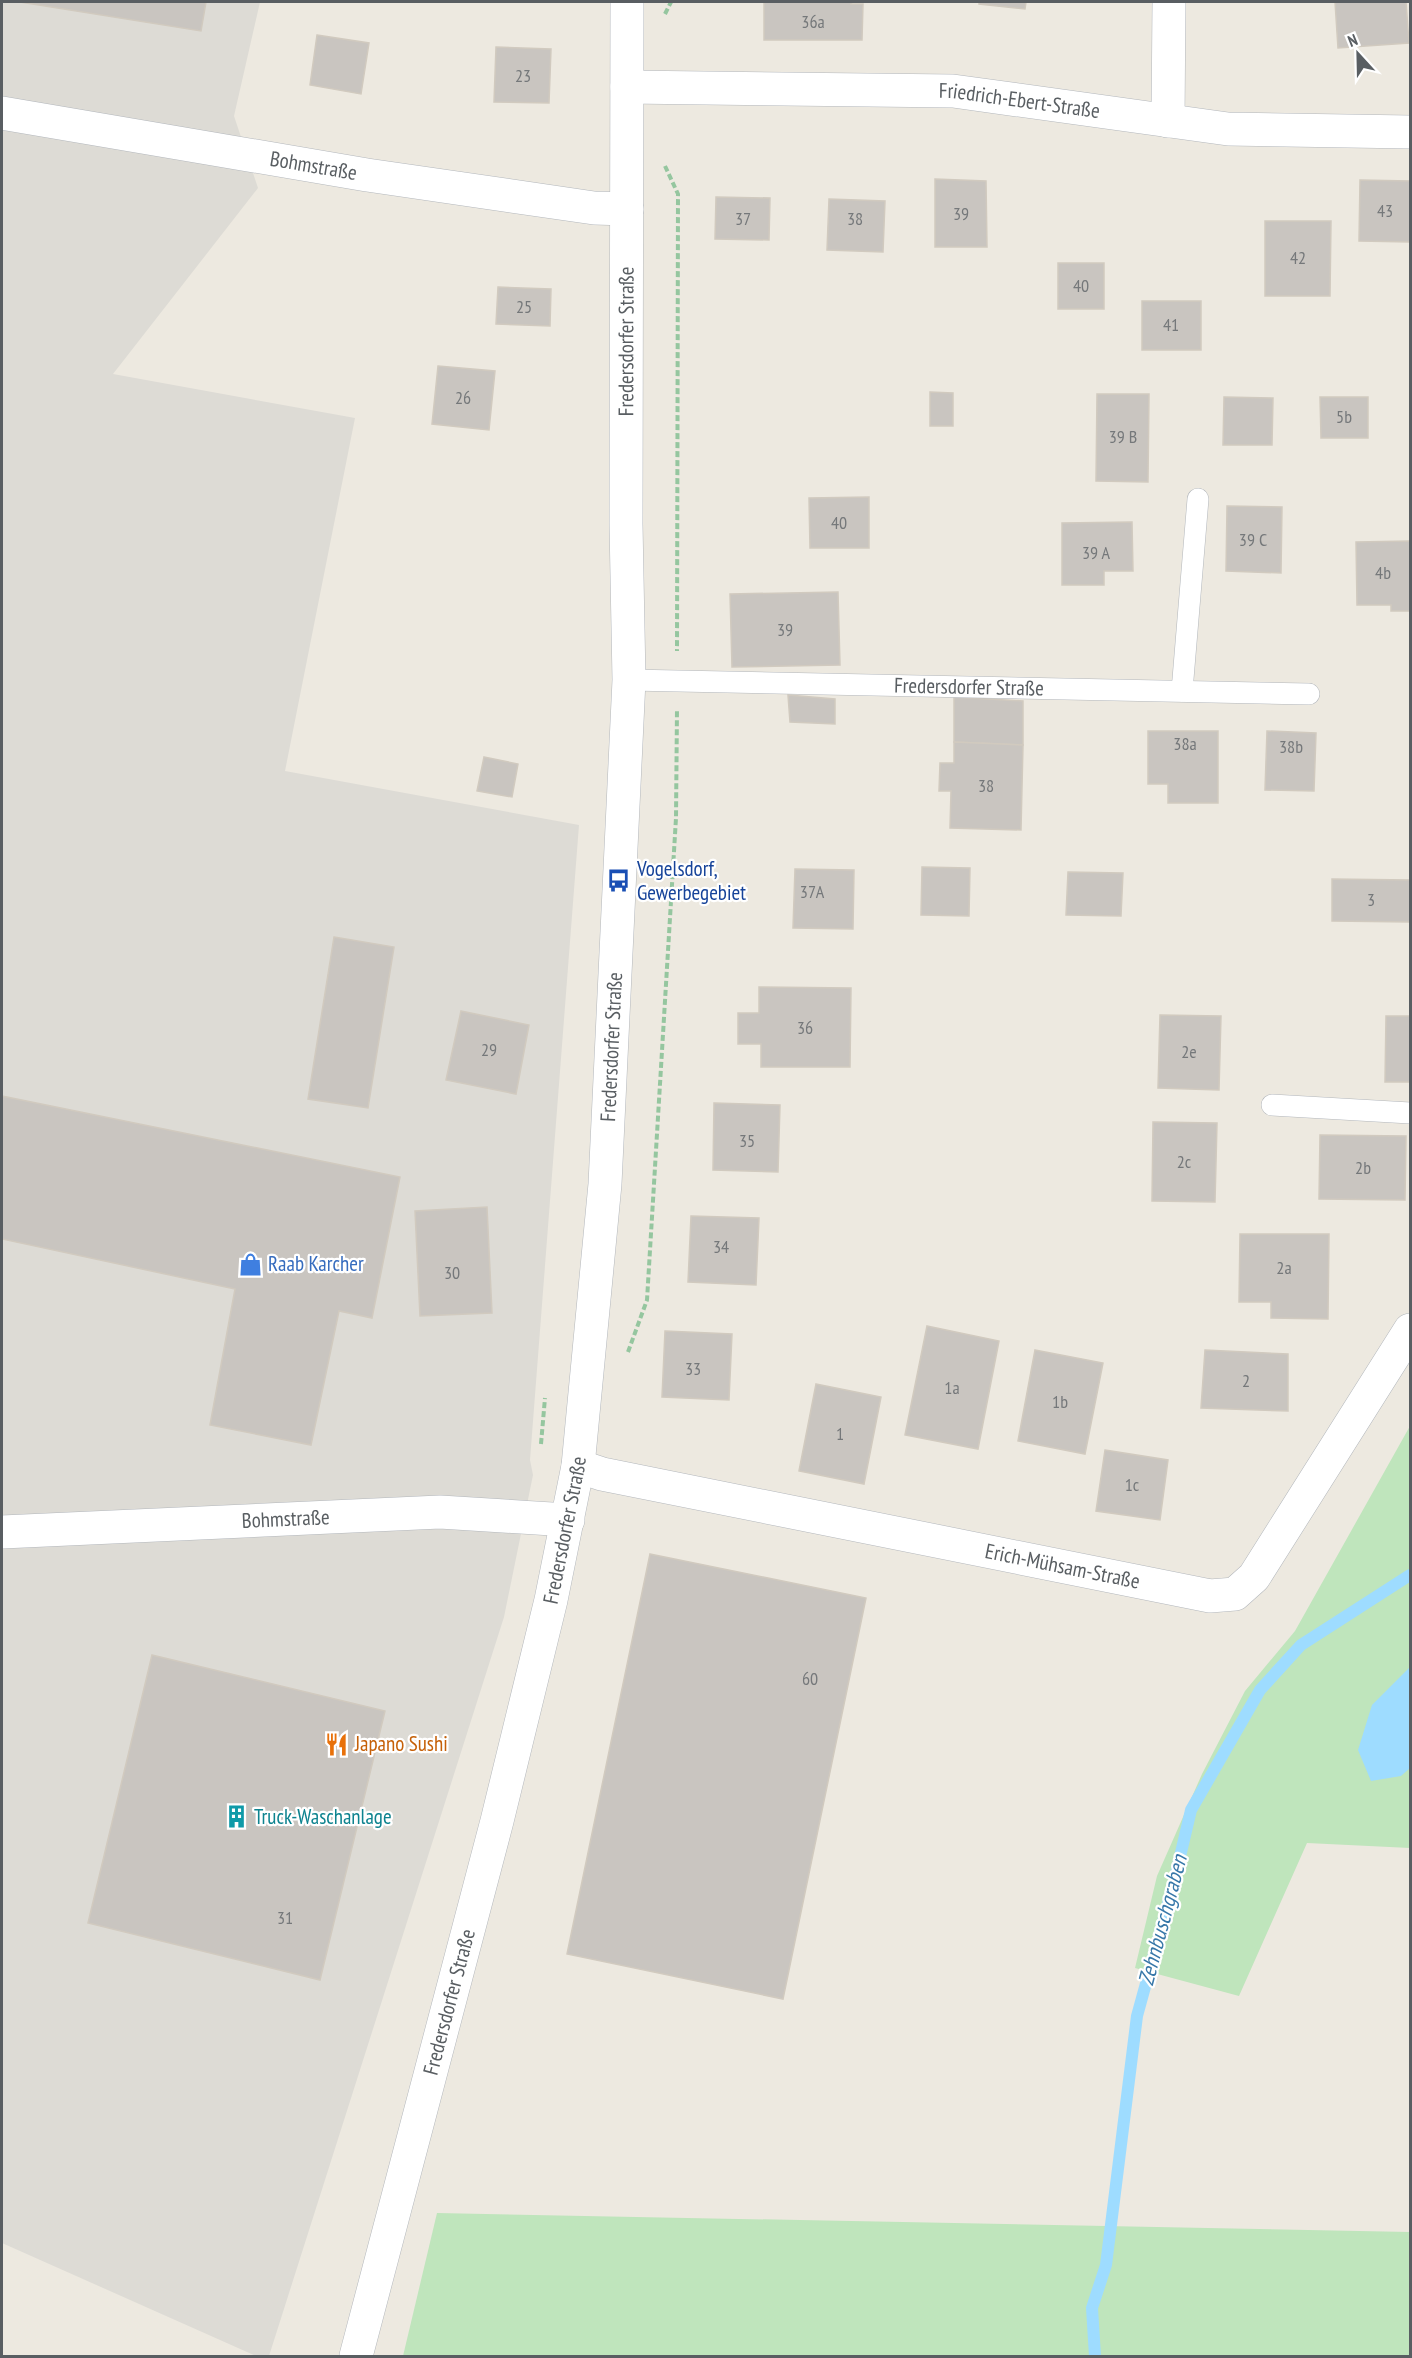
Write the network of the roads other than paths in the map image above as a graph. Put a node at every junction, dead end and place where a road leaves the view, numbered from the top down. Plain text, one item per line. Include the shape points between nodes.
1 (627, 2) edge
2 (1169, 2) edge
3 (627, 87) junction
4 (2, 113) edge
5 (1168, 121) junction
6 (1410, 132) edge
7 (627, 209) junction
8 (1198, 499) dead end
9 (629, 680) junction
10 (1182, 691) junction
11 (1309, 694) dead end
12 (1272, 1105) dead end
13 (1410, 1113) edge
14 (1410, 1330) edge
15 (578, 1466) junction
16 (568, 1520) junction
17 (2, 1532) edge
18 (356, 2356) edge

1 - 3 street, Fredersdorfer Straße
2 - 5 street
3 - 5 street, Friedrich-Ebert-Straße via 953,91
3 - 7 street, Fredersdorfer Straße
4 - 7 street, Bohmstraße via 367,175 582,207
5 - 6 street, Friedrich-Ebert-Straße via 1228,129
7 - 9 street, Fredersdorfer Straße
8 - 10 lane
9 - 10 lane, Fredersdorfer Straße
9 - 15 street, Fredersdorfer Straße via 605,1184
10 - 11 lane, Fredersdorfer Straße
12 - 13 lane
14 - 15 street, Erich-Mühsam-Straße via 1254,1577 1235,1594 1210,1596
15 - 16 street, Fredersdorfer Straße
16 - 17 street, Bohmstraße via 440,1512
16 - 18 street, Fredersdorfer Straße via 496,1821

